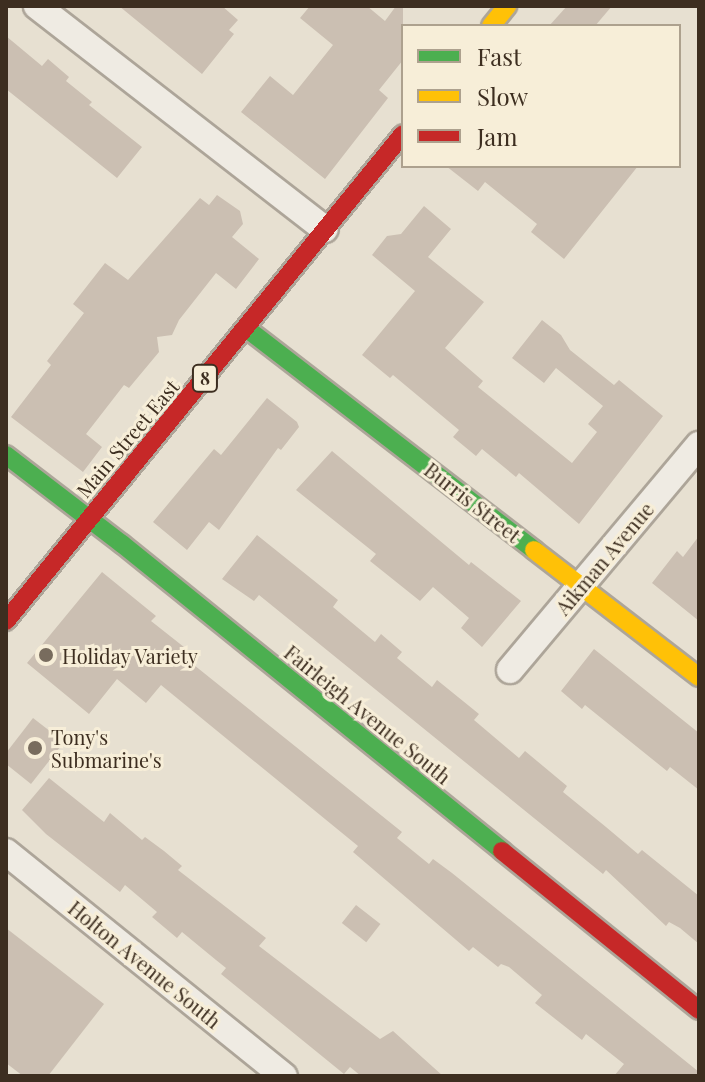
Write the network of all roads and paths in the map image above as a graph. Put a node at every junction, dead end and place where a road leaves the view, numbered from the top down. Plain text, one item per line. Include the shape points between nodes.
1 (37, 6) edge
2 (507, 6) edge
3 (493, 24) edge
4 (401, 136) edge
5 (325, 229) junction
6 (246, 328) junction
7 (699, 445) edge
8 (6, 455) edge
9 (89, 518) junction
10 (581, 585) junction
11 (6, 621) edge
12 (510, 670) dead end
13 (699, 677) edge
14 (6, 852) edge
15 (699, 1010) edge
16 (284, 1076) edge

1 - 5 street
2 - 3 street
4 - 5 street, Main Street East / 8
5 - 6 street, Main Street East / 8
6 - 9 street, Main Street East / 8
6 - 10 street, Burris Street
7 - 10 street, Aikman Avenue
8 - 9 street, Fairleigh Avenue South
9 - 11 street, Main Street East / 8
9 - 15 street, Fairleigh Avenue South
10 - 12 street, Aikman Avenue
10 - 13 street, Burris Street
14 - 16 street, Holton Avenue South

